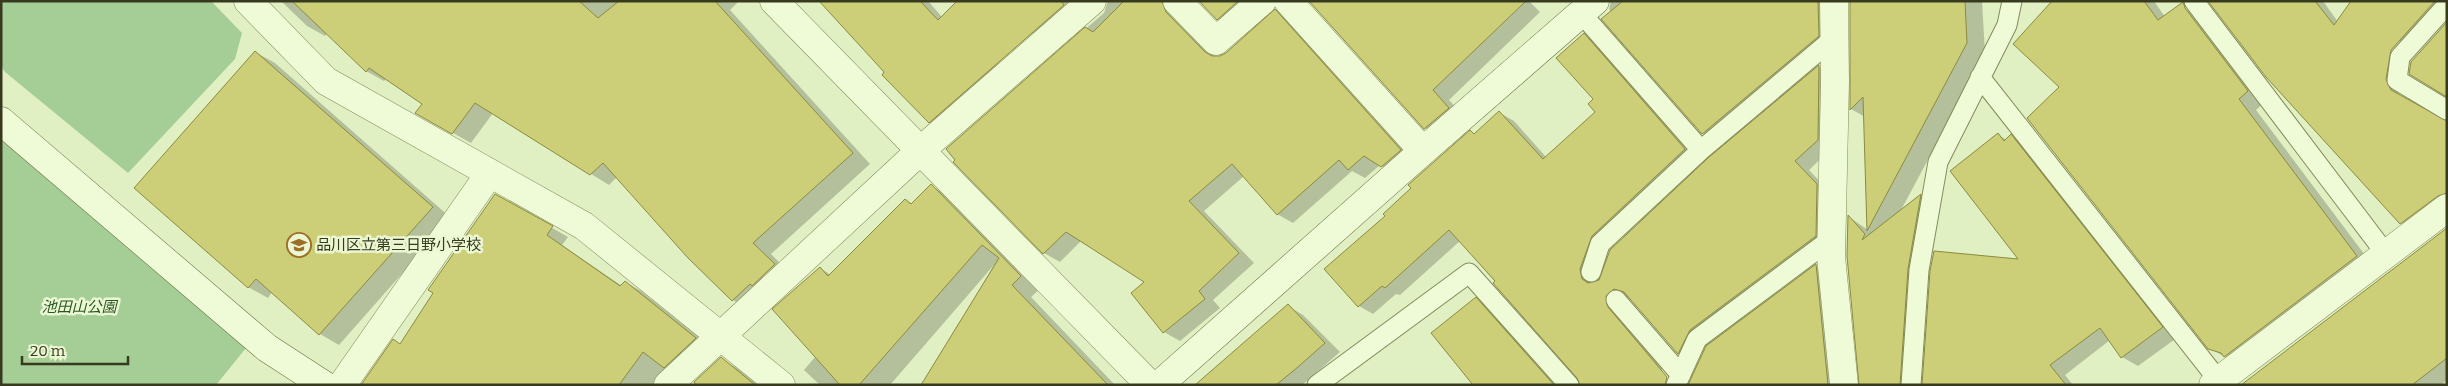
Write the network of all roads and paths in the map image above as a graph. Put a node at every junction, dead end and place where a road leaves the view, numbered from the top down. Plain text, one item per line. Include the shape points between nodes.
1 (248, 1) edge
2 (774, 1) edge
3 (1092, 1) edge
4 (1178, 1) edge
5 (1262, 1) edge
6 (1288, 1) edge
7 (1834, 1) edge
8 (2012, 1) edge
9 (2194, 1) edge
10 (2447, 5) edge
11 (1588, 7) edge
12 (1834, 38) junction
13 (1980, 77) junction
14 (2447, 110) edge
15 (1, 120) edge
16 (1423, 150) junction
17 (1701, 150) junction
18 (920, 151) junction
19 (490, 173) junction
20 (2447, 208) edge
21 (1832, 239) junction
22 (2386, 254) junction
23 (1591, 272) dead end
24 (1616, 300) dead end
25 (721, 336) junction
26 (1679, 380) edge
27 (2216, 383) edge
28 (324, 385) edge
29 (342, 385) edge
30 (668, 385) edge
31 (781, 385) edge
32 (1150, 385) edge
33 (1159, 385) edge
34 (1317, 385) edge
35 (1569, 385) edge
36 (1844, 385) edge
37 (1910, 385) edge

1 - 19 street via 326,81
2 - 18 street
3 - 18 street
4 - 5 street via 1216,41
6 - 16 street
7 - 12 street
8 - 13 lane via 2007,25
9 - 22 lane
10 - 14 lane via 2400,57 2397,80
11 - 16 street
11 - 17 lane
12 - 17 lane
12 - 21 street
13 - 27 lane
13 - 37 lane via 1938,162 1919,270
15 - 28 street via 267,348
16 - 33 street
17 - 23 lane via 1600,244
18 - 25 street
18 - 32 street
19 - 25 street via 584,226
19 - 29 street
20 - 22 street
21 - 26 lane via 1698,340
21 - 36 street via 1830,257
22 - 27 street
24 - 26 lane
25 - 30 street
25 - 31 street
34 - 35 lane via 1469,273

